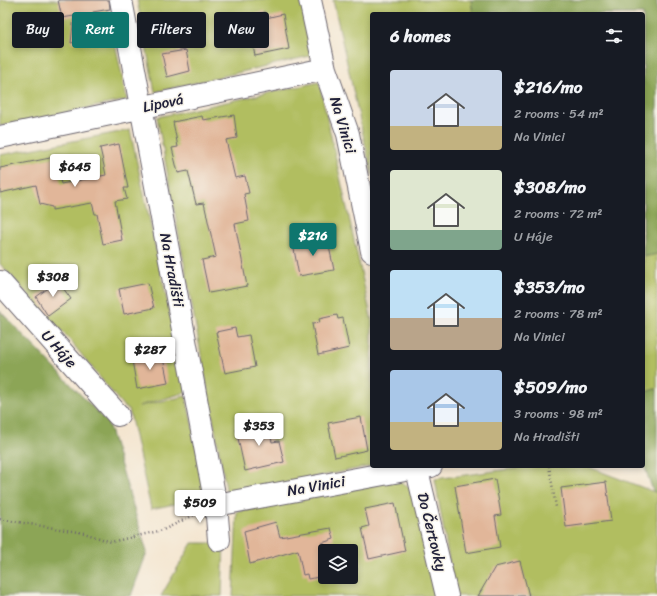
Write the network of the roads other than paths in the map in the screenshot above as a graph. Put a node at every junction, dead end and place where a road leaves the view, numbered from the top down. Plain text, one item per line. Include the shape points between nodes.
1 (121, 0) edge
2 (310, 0) edge
3 (325, 69) junction
4 (142, 107) junction
5 (0, 137) edge
6 (370, 241) edge
7 (0, 282) edge
8 (118, 415) dead end
9 (416, 468) edge
10 (421, 468) edge
11 (216, 505) junction
12 (219, 540) dead end
13 (447, 596) edge

1 - 4 street, Na Hradišti
2 - 3 street, Na Vinici
3 - 4 street, Lipová
3 - 6 street, Na Vinici via 348,134
4 - 5 street, Lipová
4 - 11 street, Na Hradišti
7 - 8 street, U Háje
9 - 11 street, Na Vinici
10 - 13 street, Do Čertovky
11 - 12 street, Na Hradišti

